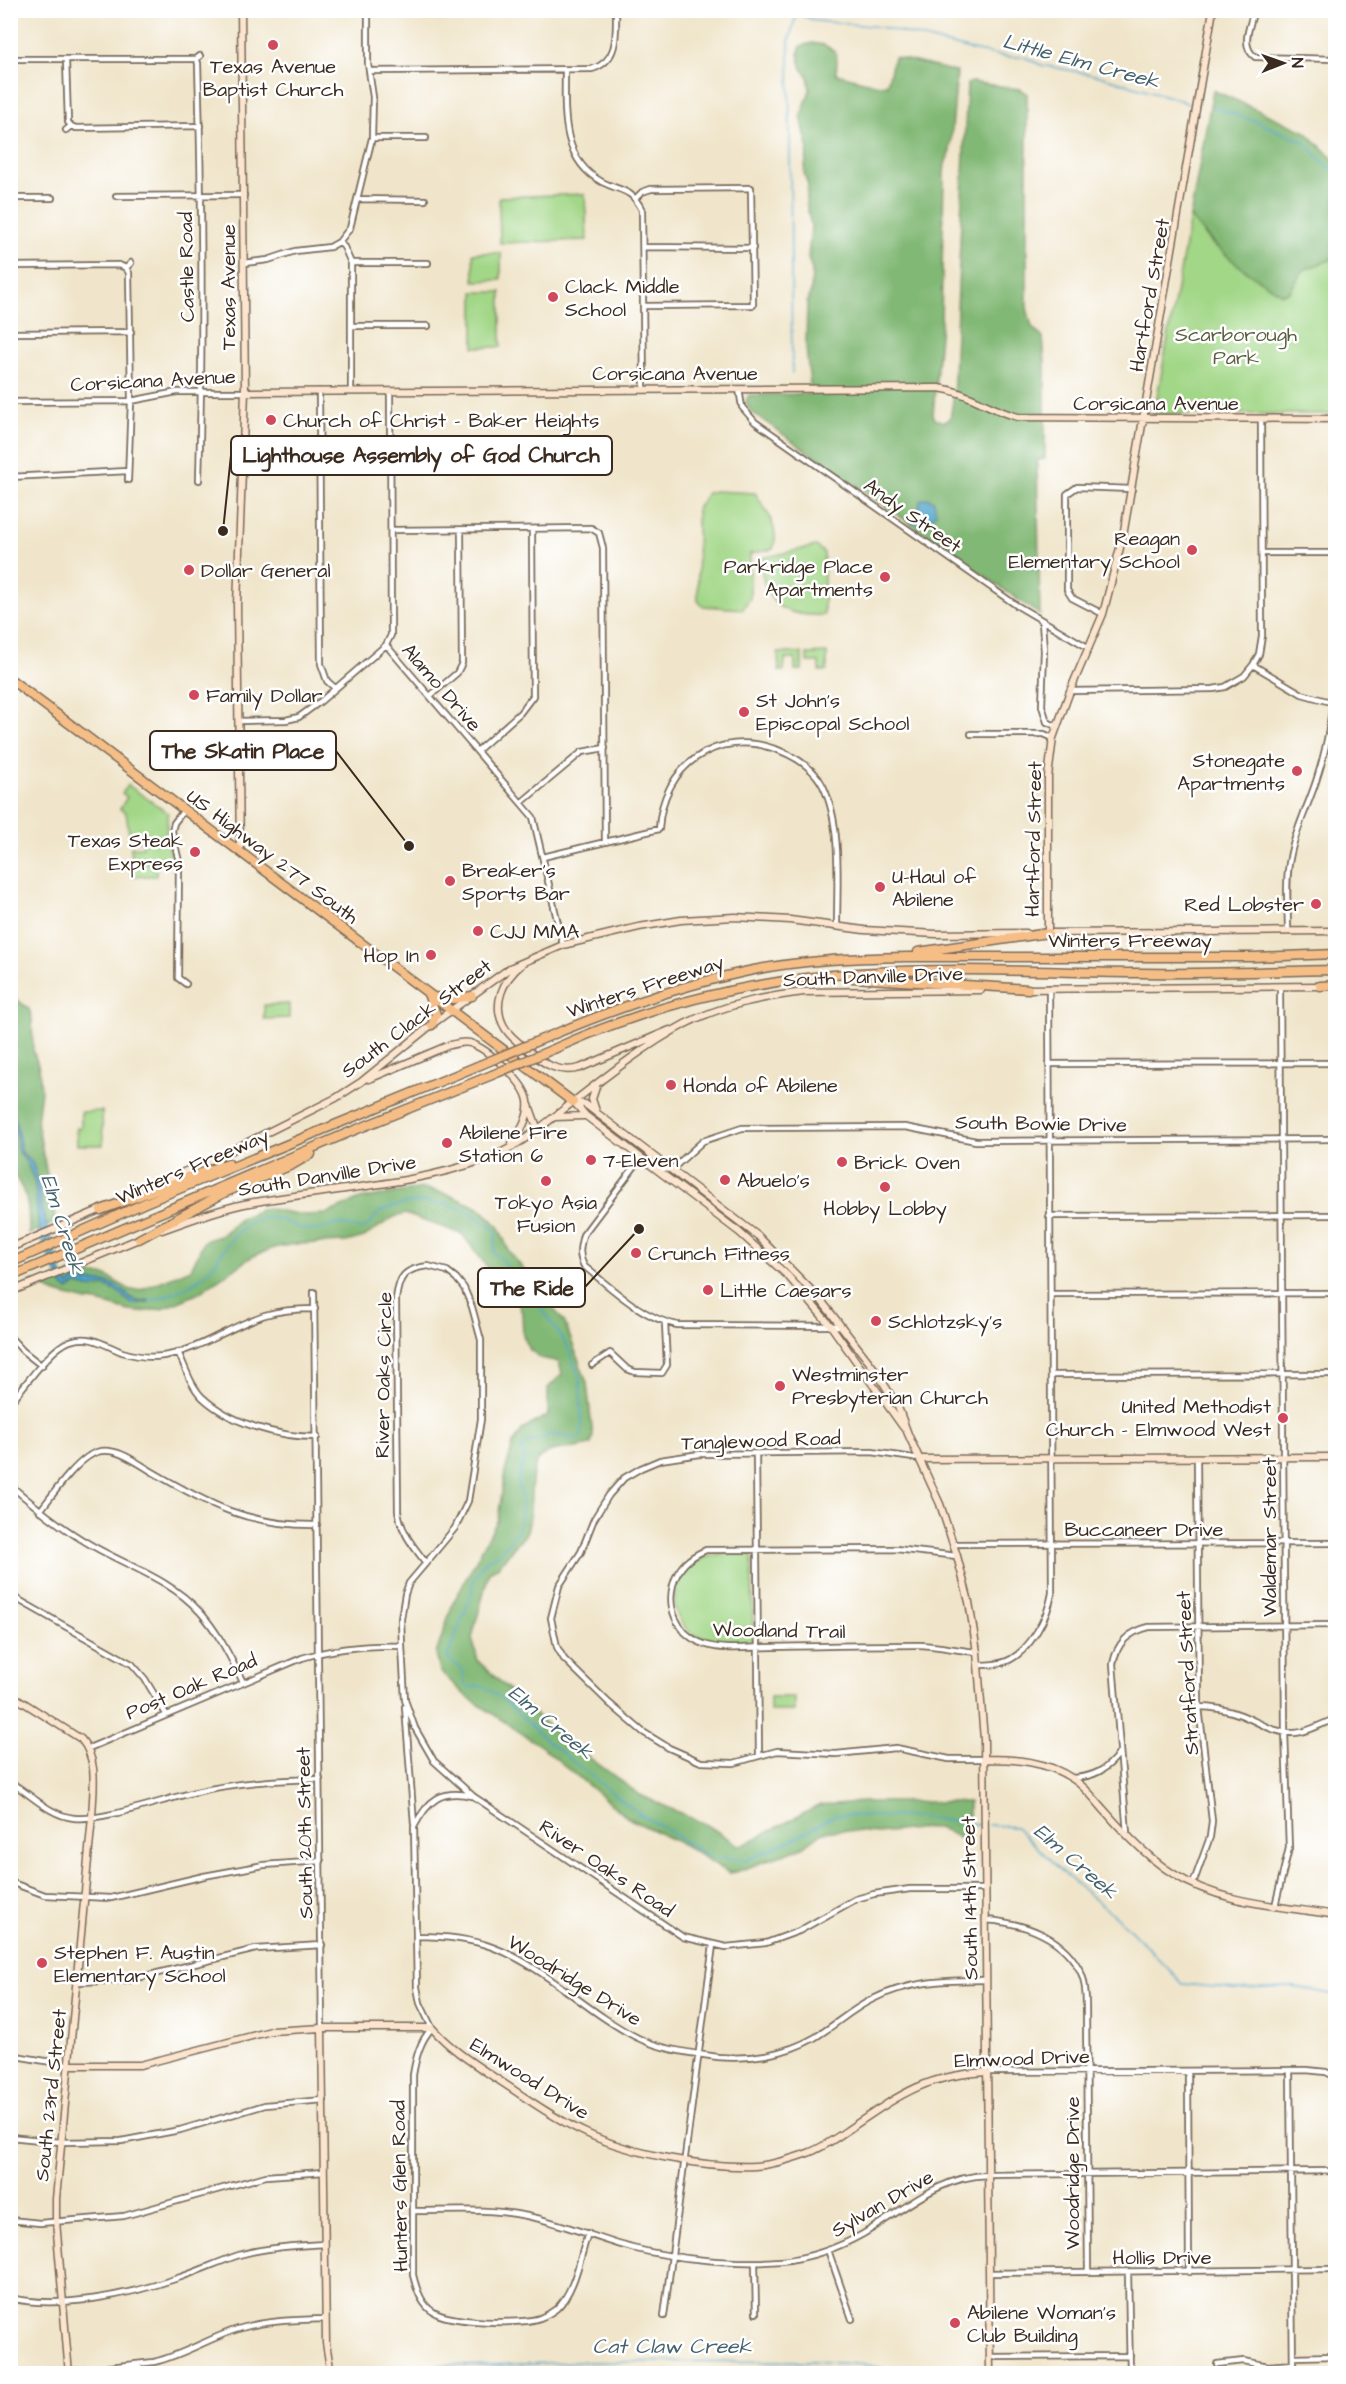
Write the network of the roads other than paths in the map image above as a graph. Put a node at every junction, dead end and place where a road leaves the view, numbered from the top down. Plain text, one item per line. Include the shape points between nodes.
1 (242, 10) edge
2 (368, 10) edge
3 (616, 10) edge
4 (1213, 10) edge
5 (1254, 10) edge
6 (10, 59) edge
7 (1335, 59) edge
8 (66, 60) junction
9 (565, 70) junction
10 (370, 71) junction
11 (200, 126) junction
12 (372, 138) junction
13 (426, 138) dead end
14 (201, 195) junction
15 (244, 195) junction
16 (116, 196) dead end
17 (10, 198) edge
18 (51, 198) dead end
19 (636, 198) junction
20 (358, 199) junction
21 (425, 200) dead end
22 (339, 242) junction
23 (643, 247) junction
24 (753, 248) junction
25 (131, 263) dead end
26 (244, 263) junction
27 (351, 263) junction
28 (428, 263) dead end
29 (10, 266) edge
30 (126, 268) junction
31 (644, 306) junction
32 (351, 326) junction
33 (428, 326) dead end
34 (131, 332) junction
35 (10, 333) edge
36 (644, 388) junction
37 (739, 389) junction
38 (202, 391) junction
39 (351, 391) junction
40 (390, 391) junction
41 (245, 392) junction
42 (319, 392) junction
43 (131, 401) junction
44 (10, 402) edge
45 (1144, 419) junction
46 (1335, 419) edge
47 (1261, 420) junction
48 (128, 471) junction
49 (10, 477) edge
50 (128, 480) dead end
51 (199, 480) dead end
52 (1132, 489) junction
53 (532, 529) junction
54 (392, 530) junction
55 (461, 530) junction
56 (1263, 553) junction
57 (1335, 553) edge
58 (1335, 577) edge
59 (1102, 614) junction
60 (1042, 622) junction
61 (386, 645) junction
62 (1089, 648) junction
63 (1254, 665) junction
64 (1335, 671) edge
65 (10, 679) edge
66 (335, 688) junction
67 (1070, 691) junction
68 (430, 696) junction
69 (1334, 703) edge
70 (238, 721) junction
71 (1056, 726) junction
72 (971, 734) dead end
73 (1053, 738) junction
74 (604, 748) junction
75 (477, 750) junction
76 (522, 802) junction
77 (184, 810) junction
78 (605, 841) junction
79 (240, 852) junction
80 (543, 857) junction
81 (837, 926) junction
82 (1288, 931) junction
83 (1335, 931) edge
84 (1048, 933) junction
85 (563, 945) junction
86 (1335, 954) edge
87 (848, 958) junction
88 (528, 959) junction
89 (1335, 970) edge
90 (820, 977) junction
91 (186, 984) dead end
92 (1335, 985) edge
93 (1280, 986) junction
94 (1320, 986) joint
95 (1029, 988) junction
96 (1049, 988) junction
97 (426, 991) junction
98 (472, 996) junction
99 (434, 997) junction
100 (452, 1010) junction
101 (686, 1024) junction
102 (432, 1025) junction
103 (1335, 1062) edge
104 (1280, 1063) junction
105 (1049, 1064) junction
106 (361, 1082) junction
107 (597, 1085) junction
108 (528, 1102) junction
109 (573, 1102) junction
110 (598, 1114) junction
111 (586, 1116) junction
112 (554, 1117) junction
113 (538, 1130) junction
114 (316, 1132) junction
115 (350, 1132) junction
116 (1280, 1139) junction
117 (1335, 1139) edge
118 (1050, 1140) junction
119 (510, 1147) junction
120 (641, 1158) junction
121 (653, 1167) junction
122 (671, 1170) junction
123 (100, 1210) junction
124 (1281, 1215) junction
125 (1335, 1215) edge
126 (1049, 1216) junction
127 (139, 1239) junction
128 (10, 1248) edge
129 (10, 1263) edge
130 (10, 1277) edge
131 (10, 1292) edge
132 (314, 1292) dead end
133 (1281, 1293) junction
134 (1335, 1293) edge
135 (1051, 1294) junction
136 (315, 1309) junction
137 (665, 1323) junction
138 (831, 1326) junction
139 (843, 1326) junction
140 (10, 1337) edge
141 (178, 1352) junction
142 (592, 1365) dead end
143 (42, 1366) junction
144 (1282, 1374) junction
145 (1335, 1374) edge
146 (1051, 1376) junction
147 (10, 1403) edge
148 (888, 1407) junction
149 (898, 1407) junction
150 (908, 1434) junction
151 (317, 1437) junction
152 (756, 1454) junction
153 (1283, 1457) junction
154 (1335, 1457) edge
155 (1051, 1458) junction
156 (1197, 1458) junction
157 (921, 1459) junction
158 (10, 1485) edge
159 (40, 1510) junction
160 (317, 1525) junction
161 (1197, 1543) junction
162 (1284, 1543) junction
163 (1335, 1543) edge
164 (954, 1544) junction
165 (1052, 1544) junction
166 (756, 1548) junction
167 (957, 1556) junction
168 (426, 1563) junction
169 (10, 1595) edge
170 (1285, 1625) junction
171 (1335, 1625) edge
172 (1198, 1626) junction
173 (402, 1646) junction
174 (756, 1647) junction
175 (977, 1652) junction
176 (318, 1653) junction
177 (979, 1665) junction
178 (243, 1682) junction
179 (10, 1694) edge
180 (405, 1700) junction
181 (1199, 1707) junction
182 (166, 1714) junction
183 (1335, 1719) edge
184 (1285, 1732) junction
185 (88, 1748) junction
186 (1120, 1752) junction
187 (759, 1756) junction
188 (984, 1759) junction
189 (1072, 1778) junction
190 (320, 1779) junction
191 (10, 1782) edge
192 (473, 1796) junction
193 (92, 1817) junction
194 (414, 1827) junction
195 (1127, 1833) junction
196 (321, 1861) junction
197 (10, 1882) edge
198 (1193, 1884) junction
199 (985, 1889) junction
200 (85, 1898) junction
201 (1275, 1906) junction
202 (1335, 1915) edge
203 (986, 1920) junction
204 (416, 1936) junction
205 (322, 1945) junction
206 (713, 1945) junction
207 (986, 1980) junction
208 (78, 1982) junction
209 (322, 2028) junction
210 (432, 2028) junction
211 (698, 2054) junction
212 (10, 2055) edge
213 (69, 2064) junction
214 (1290, 2070) junction
215 (1188, 2071) junction
216 (987, 2072) junction
217 (1086, 2072) junction
218 (1335, 2077) edge
219 (324, 2100) junction
220 (10, 2137) edge
221 (61, 2142) junction
222 (684, 2160) junction
223 (1335, 2170) edge
224 (1291, 2171) junction
225 (324, 2172) junction
226 (1188, 2172) junction
227 (1087, 2174) junction
228 (988, 2175) junction
229 (414, 2211) junction
230 (10, 2220) edge
231 (56, 2221) junction
232 (588, 2234) junction
233 (326, 2244) junction
234 (828, 2250) junction
235 (672, 2255) junction
236 (755, 2263) junction
237 (1335, 2269) edge
238 (1292, 2270) junction
239 (1088, 2272) junction
240 (1128, 2272) junction
241 (1189, 2272) junction
242 (989, 2273) junction
243 (10, 2298) edge
244 (64, 2300) junction
245 (756, 2313) dead end
246 (663, 2316) dead end
247 (326, 2319) junction
248 (852, 2319) dead end
249 (1130, 2356) junction
250 (1335, 2356) edge
251 (990, 2357) junction
252 (1293, 2357) junction
253 (139, 2364) junction
254 (1217, 2364) dead end
255 (1293, 2364) junction
256 (47, 2373) edge
257 (69, 2373) edge
258 (141, 2373) edge
259 (331, 2373) edge
260 (990, 2373) edge
261 (1130, 2373) edge
262 (1293, 2373) edge

1 - 15 street, Texas Avenue
2 - 10 street
3 - 9 street via 614,49 607,62 591,69
4 - 45 street, Hartford Street
5 - 7 street via 1246,42 1255,57
6 - 8 street
8 - 11 street via 69,128
8 - 11 street, Castle Road via 198,58
9 - 10 street
9 - 19 street via 566,127 572,149 592,175
10 - 12 street
11 - 14 street, Castle Road
12 - 13 street
12 - 20 street
14 - 15 street
14 - 16 street
14 - 38 street, Castle Road
15 - 26 street, Texas Avenue
17 - 18 street
19 - 23 street via 642,210
19 - 24 street via 651,189 752,188
20 - 21 street
20 - 22 street via 350,228
22 - 26 street via 324,249 295,251
22 - 27 street
23 - 24 street
23 - 31 street
24 - 31 street via 753,305
25 - 30 street
26 - 41 street, Texas Avenue
27 - 28 street
27 - 32 street
29 - 30 street
30 - 34 street
31 - 36 street
32 - 33 street
32 - 39 street
34 - 35 street
34 - 43 street
36 - 37 street, Corsicana Avenue
36 - 40 street, Corsicana Avenue
37 - 45 street, Corsicana Avenue via 939,388 1018,417
37 - 60 street, Andy Street via 742,407 755,422
38 - 41 street, Corsicana Avenue
38 - 43 street, Corsicana Avenue
38 - 51 street, Castle Road
39 - 40 street, Corsicana Avenue
39 - 42 street, Corsicana Avenue
40 - 54 street, Alamo Drive
41 - 42 street, Corsicana Avenue
41 - 70 street, Texas Avenue via 237,605
42 - 66 street via 321,664 327,681
43 - 44 street, Corsicana Avenue
43 - 48 street
45 - 47 street, Corsicana Avenue
45 - 52 street, Hartford Street
46 - 47 street, Corsicana Avenue
46 - 57 street
47 - 56 street
48 - 49 street
48 - 50 street
52 - 59 street, Hartford Street
52 - 59 street via 1077,487 1067,494 1067,590 1072,598
53 - 55 street
53 - 74 street via 591,528 599,533 603,543
53 - 75 street via 533,696 528,706
54 - 55 street
54 - 61 street, Alamo Drive via 391,634
55 - 68 street via 462,663 457,673
56 - 57 street
56 - 63 street via 1262,636
57 - 58 street
59 - 62 street, Hartford Street
60 - 62 street, Andy Street
60 - 71 street via 1042,706 1047,722
61 - 66 street
61 - 68 street, Alamo Drive
62 - 67 street, Hartford Street
63 - 67 street via 1236,682 1213,689
63 - 69 street via 1302,694
64 - 69 street
65 - 77 highway, US Highway 277 South
66 - 70 street via 299,717
67 - 71 street, Hartford Street
68 - 75 street, Alamo Drive
69 - 82 street via 1322,762 1289,858
70 - 79 street, Texas Avenue
71 - 73 street, Hartford Street
72 - 73 street via 1044,734
73 - 84 street, Hartford Street via 1048,777
74 - 76 street via 582,752
74 - 78 street
75 - 76 street, Alamo Drive
76 - 80 street, Alamo Drive via 536,824
77 - 79 highway, US Highway 277 South
77 - 91 street via 174,822 172,840 179,862 178,978
78 - 80 street
78 - 81 street via 659,829 664,795 687,764 706,752 744,743 774,748 792,755 810,769 822,785 830,807 837,863
79 - 97 highway, US Highway 277 South
80 - 85 street, Alamo Drive
81 - 84 street, South Clack Street via 936,934
81 - 85 street, South Clack Street via 715,917 639,927
82 - 83 street, South Clack Street
82 - 84 street, South Clack Street
84 - 87 highway via 921,952
85 - 88 street, South Clack Street
86 - 87 highway, Winters Freeway
87 - 114 highway, Winters Freeway, bridge via 744,972 644,999
88 - 98 street, South Clack Street
88 - 101 street via 503,985 501,1017 511,1036 543,1064 573,1070
89 - 90 highway, Winters Freeway via 1144,974 901,971
90 - 95 highway
90 - 115 highway, Winters Freeway, bridge via 751,986 647,1012
92 - 94 highway
93 - 94 street, South Danville Drive
93 - 96 street, South Danville Drive
93 - 104 street, Waldemar Street
95 - 96 street, South Danville Drive
95 - 101 street, South Danville Drive via 804,992 729,1007
96 - 105 street
97 - 99 highway, US Highway 277 South
97 - 102 highway via 436,1014
98 - 99 highway
98 - 100 street, South Clack Street
99 - 100 highway, US Highway 277 South
100 - 102 street, South Clack Street
100 - 109 highway, US Highway 277 South
101 - 107 street, South Danville Drive via 647,1047
102 - 106 street, South Clack Street
103 - 104 street
104 - 105 street
104 - 116 street, Waldemar Street
105 - 118 street
106 - 108 street via 447,1046 470,1043 516,1077
106 - 123 street, South Clack Street via 268,1133
107 - 109 street, South Danville Drive
107 - 110 street via 592,1099
108 - 113 street
108 - 119 street via 524,1125
109 - 110 street, South 14th Street via 585,1104
109 - 111 street, South 14th Street
109 - 112 street, South Danville Drive
110 - 122 street, South 14th Street
111 - 112 street
111 - 120 street, South 14th Street
112 - 113 street, South Danville Drive
113 - 119 street, South Danville Drive
114 - 123 highway
114 - 129 highway, Winters Freeway
115 - 127 highway
115 - 130 highway, Winters Freeway
116 - 117 street, South Bowie Drive
116 - 118 street, South Bowie Drive
116 - 124 street, Waldemar Street
118 - 122 street, South Bowie Drive via 976,1141 905,1128 742,1128 703,1141
118 - 126 street
119 - 127 street, South Danville Drive via 442,1173 397,1183 206,1213
120 - 121 street, South 14th Street
120 - 137 street via 583,1235 580,1258 584,1266 645,1313
121 - 122 street
121 - 138 street, South 14th Street via 739,1232 788,1276
122 - 139 street, South 14th Street via 758,1236 799,1275
123 - 128 street, South Clack Street
124 - 125 street
124 - 126 street
124 - 133 street, Waldemar Street
126 - 135 street
127 - 131 street, South Danville Drive
132 - 136 street, South 20th Street
133 - 134 street
133 - 135 street
133 - 144 street, Waldemar Street
135 - 146 street
136 - 141 street via 264,1315
136 - 151 street, South 20th Street
137 - 138 street
137 - 142 street via 667,1365 662,1373 627,1369 610,1353
138 - 139 street
138 - 148 street, South 14th Street
139 - 149 street, South 14th Street
140 - 143 street
141 - 143 street via 138,1356 80,1338 62,1345
141 - 151 street via 201,1396 218,1408 278,1434
143 - 147 street
144 - 145 street
144 - 146 street
144 - 153 street, Waldemar Street
146 - 155 street
148 - 149 street
148 - 150 street, South 14th Street
149 - 150 street, South 14th Street
150 - 157 street, South 14th Street
151 - 160 street, South 20th Street
152 - 157 street, Tanglewood Road via 872,1452
152 - 166 street
152 - 187 street, Tanglewood Road via 700,1454 660,1460 624,1478 601,1506 581,1552 559,1586 551,1618 557,1647 564,1659 643,1732 701,1762 734,1763
153 - 154 street
153 - 156 street
153 - 162 street, Waldemar Street
155 - 156 street
155 - 157 street
155 - 165 street
156 - 161 street, Stratford Street
157 - 164 street, South 14th Street
158 - 159 street
159 - 160 street via 91,1454 104,1450 130,1459 230,1512 269,1522
159 - 178 street via 73,1534 177,1591 220,1637
160 - 176 street, South 20th Street
161 - 162 street, Buccaneer Drive
161 - 165 street, Buccaneer Drive
161 - 172 street, Stratford Street
162 - 163 street, Buccaneer Drive
162 - 170 street, Waldemar Street
164 - 165 street, Buccaneer Drive
164 - 167 street, South 14th Street
165 - 177 street via 1052,1593 1044,1619 1014,1657 1006,1662
166 - 167 street, Woodland Trail via 896,1549
166 - 174 street
166 - 174 street, Woodland Trail via 699,1553 679,1570 671,1597 677,1623 698,1642 718,1647
167 - 175 street, South 14th Street
168 - 168 street, River Oaks Circle via 455,1528 468,1501 477,1454 482,1388 482,1340 464,1288 447,1271 428,1266 408,1271 400,1278 396,1299 399,1521
168 - 173 street, River Oaks Road via 405,1594
169 - 182 street via 132,1664
170 - 171 street
170 - 172 street
170 - 184 street, Waldemar Street
172 - 181 street, Stratford Street
172 - 186 street via 1140,1629 1125,1638 1116,1651 1113,1664
173 - 176 street, Post Oak Road
173 - 180 street, River Oaks Road
174 - 175 street, Woodland Trail via 920,1645
174 - 187 street
175 - 177 street, South 14th Street
176 - 178 street, Post Oak Road
176 - 190 street, South 20th Street
177 - 188 street, South 14th Street
178 - 182 street, Post Oak Road
179 - 185 street via 68,1729
180 - 192 street, River Oaks Road via 434,1761
180 - 194 street, Elmwood Drive
181 - 184 street via 1240,1715
181 - 198 street, Stratford Street via 1212,1821
182 - 185 street, Post Oak Road
183 - 184 street via 1306,1731
184 - 201 street, Waldemar Street via 1289,1842
185 - 193 street, South 23rd Street via 94,1771
186 - 189 street via 1103,1771
186 - 195 street
187 - 188 street, Tanglewood Road via 896,1748 949,1759
188 - 189 street via 1041,1765
188 - 199 street, South 14th Street
189 - 195 street
190 - 193 street via 227,1785
190 - 196 street, South 20th Street
191 - 193 street via 63,1815
192 - 194 street via 453,1794 434,1800
192 - 206 street, River Oaks Road via 660,1923 683,1937
193 - 200 street, South 23rd Street
194 - 204 street, Elmwood Drive
195 - 198 street via 1157,1862
196 - 200 street via 264,1865 111,1898
196 - 205 street, South 20th Street
197 - 200 street via 45,1894
198 - 201 street via 1229,1898
199 - 203 street, South 14th Street
199 - 206 street, River Oaks Road via 883,1892 856,1899 782,1939 751,1946
200 - 208 street, South 23rd Street
201 - 202 street
203 - 207 street, South 14th Street
203 - 217 street, Woodridge Drive via 1018,1924 1043,1935 1064,1949 1077,1966 1085,1990
204 - 210 street, Elmwood Drive via 417,1988
204 - 211 street, Woodridge Drive via 456,1938 494,1947 530,1966 592,2012 640,2039
205 - 208 street via 256,1949 129,1980
205 - 209 street, South 20th Street
206 - 211 street
207 - 211 street, Woodridge Drive via 920,1983 893,1991 787,2050 748,2057
207 - 216 street, South 14th Street
208 - 213 street, South 23rd Street
209 - 210 street
209 - 213 street via 257,2034 140,2066
209 - 219 street, South 20th Street
210 - 222 street, Elmwood Drive via 465,2057 568,2124 610,2143
210 - 229 street, Hunters Glen Road via 419,2048 413,2075
211 - 222 street
212 - 213 street
213 - 221 street, South 23rd Street
214 - 215 street, Elmwood Drive
214 - 218 street, Elmwood Drive via 1317,2071
214 - 224 street
215 - 217 street, Elmwood Drive
215 - 226 street
216 - 217 street, Elmwood Drive
216 - 222 street, Elmwood Drive via 951,2075 919,2086 829,2142 777,2163 747,2166
216 - 228 street, South 14th Street
217 - 227 street, Woodridge Drive
219 - 221 street via 265,2105 144,2137
219 - 225 street, South 20th Street
220 - 221 street
221 - 231 street, South 23rd Street
222 - 235 street
223 - 224 street, Sylvan Drive
224 - 226 street, Sylvan Drive
224 - 238 street
225 - 231 street via 266,2176 124,2216
225 - 233 street, South 20th Street
226 - 227 street, Sylvan Drive
226 - 241 street
227 - 228 street, Sylvan Drive
227 - 239 street, Woodridge Drive
228 - 234 street, Sylvan Drive via 945,2183 862,2235
228 - 242 street, South 14th Street
229 - 232 street, Sylvan Drive via 500,2211
229 - 232 street, Hunters Glen Road via 415,2285 429,2310 454,2320 530,2320 554,2311 566,2296
230 - 231 street
231 - 244 street, South 23rd Street
232 - 235 street, Sylvan Drive
233 - 244 street via 286,2246 239,2255 133,2291
233 - 247 street, South 20th Street
234 - 236 street, Sylvan Drive
234 - 248 street
235 - 236 street, Sylvan Drive
235 - 246 street
236 - 245 street
237 - 238 street, Hollis Drive
238 - 241 street, Hollis Drive
238 - 252 street
239 - 240 street, Hollis Drive
239 - 242 street, Hollis Drive
240 - 241 street, Hollis Drive
240 - 249 street
242 - 251 street, South 14th Street
243 - 244 street
244 - 257 street, South 23rd Street
247 - 253 street via 289,2320 237,2329 169,2358
247 - 259 street, South 20th Street
249 - 251 street
249 - 261 street
250 - 252 street
251 - 260 street, South 14th Street
252 - 255 street
253 - 257 street
253 - 258 street
254 - 255 street
255 - 262 street
256 - 257 street

